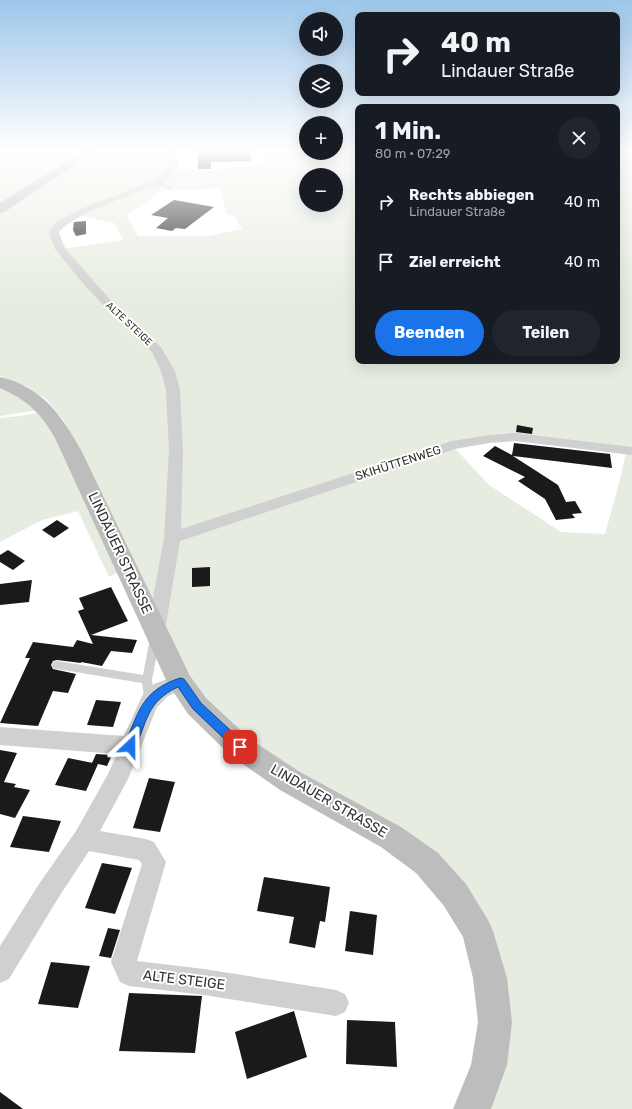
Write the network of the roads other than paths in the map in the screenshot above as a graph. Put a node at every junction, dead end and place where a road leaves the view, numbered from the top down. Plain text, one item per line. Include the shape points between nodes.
1 (10, 203) edge
2 (105, 203) edge
3 (0, 209) edge
4 (0, 382) edge
5 (632, 451) edge
6 (172, 538) junction
7 (156, 630) junction
8 (57, 665) dead end
9 (147, 680) junction
10 (180, 682) junction
11 (149, 702) junction
12 (0, 736) edge
13 (130, 746) junction
14 (84, 839) junction
15 (0, 970) edge
16 (336, 1003) dead end
17 (472, 1109) edge

1 - 3 main road
2 - 6 street, ALTE STEIGE via 58,226 54,233 60,249 108,304 157,350 168,371 173,390 176,450
4 - 7 main road, LINDAUER STRASSE via 22,390 40,403 56,423
5 - 6 street, SKIHÜTTENWEG via 515,437 452,445
6 - 7 street, ALTE STEIGE
7 - 9 lane
7 - 10 main road, LINDAUER STRASSE
8 - 9 lane
9 - 11 lane
10 - 11 street via 161,690
10 - 17 main road, LINDAUER STRASSE via 197,706 240,747 427,862 455,895 477,931 490,978 494,1022 488,1066
11 - 13 street
12 - 13 street
13 - 14 street via 117,779
14 - 15 street
14 - 16 street, ALTE STEIGE via 146,850 154,862 124,962 129,973

